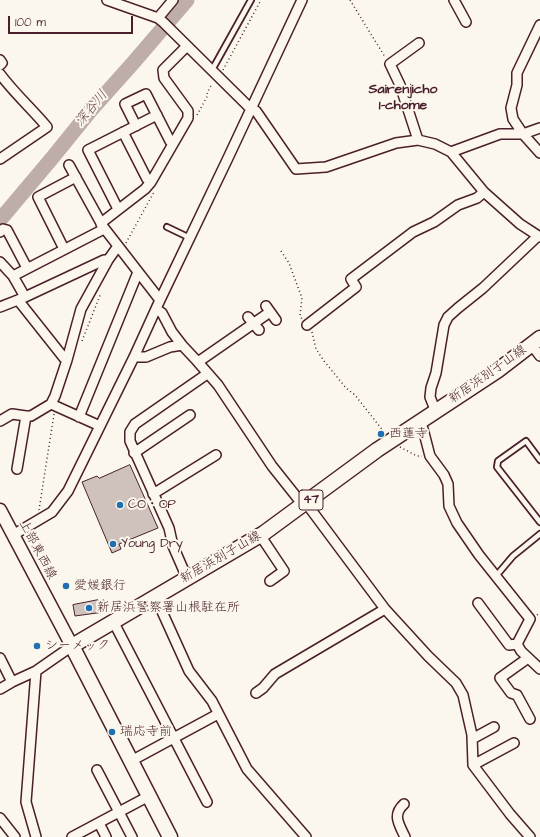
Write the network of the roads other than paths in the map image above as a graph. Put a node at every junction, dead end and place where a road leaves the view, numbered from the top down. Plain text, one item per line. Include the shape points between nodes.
1 (107, 0) edge
2 (173, 0) edge
3 (252, 0) edge
4 (302, 0) edge
5 (454, 0) edge
6 (466, 22) dead end
7 (164, 23) junction
8 (540, 25) edge
9 (420, 44) dead end
10 (187, 46) junction
11 (0, 60) edge
12 (0, 65) edge
13 (212, 70) junction
14 (0, 74) edge
15 (251, 109) junction
16 (157, 115) junction
17 (136, 126) junction
18 (540, 128) edge
19 (123, 132) junction
20 (523, 134) junction
21 (418, 140) junction
22 (173, 143) junction
23 (451, 152) junction
24 (540, 153) edge
25 (0, 159) edge
26 (69, 165) dead end
27 (76, 177) junction
28 (151, 182) junction
29 (484, 192) junction
30 (118, 209) junction
31 (102, 226) junction
32 (167, 227) dead end
33 (0, 232) edge
34 (539, 237) edge
35 (190, 238) junction
36 (118, 246) junction
37 (64, 249) junction
38 (108, 260) junction
39 (0, 262) edge
40 (28, 268) junction
41 (138, 272) junction
42 (13, 276) junction
43 (22, 298) junction
44 (158, 304) junction
45 (0, 307) edge
46 (276, 320) dead end
47 (307, 325) road end
48 (536, 341) edge
49 (182, 345) junction
50 (134, 356) junction
51 (540, 356) edge
52 (68, 360) junction
53 (198, 362) junction
54 (207, 374) junction
55 (51, 404) junction
56 (436, 412) junction
57 (190, 415) dead end
58 (26, 416) junction
59 (79, 417) junction
60 (0, 421) edge
61 (420, 422) junction
62 (100, 426) junction
63 (134, 453) junction
64 (216, 455) dead end
65 (540, 460) edge
66 (18, 469) dead end
67 (153, 494) junction
68 (305, 504) junction
69 (0, 510) edge
70 (540, 522) edge
71 (540, 534) edge
72 (13, 535) junction
73 (260, 536) junction
74 (496, 576) junction
75 (187, 578) junction
76 (270, 581) dead end
77 (155, 596) junction
78 (478, 603) dead end
79 (385, 609) junction
80 (113, 621) junction
81 (517, 644) junction
82 (72, 646) junction
83 (0, 658) edge
84 (528, 658) junction
85 (540, 669) edge
86 (36, 671) junction
87 (12, 682) junction
88 (0, 690) edge
89 (256, 693) dead end
90 (218, 714) junction
91 (530, 719) dead end
92 (494, 726) dead end
93 (174, 738) junction
94 (472, 739) junction
95 (514, 743) dead end
96 (131, 761) junction
97 (473, 765) junction
98 (97, 770) dead end
99 (149, 796) junction
100 (207, 802) dead end
101 (404, 804) dead end
102 (119, 812) junction
103 (0, 818) edge
104 (99, 823) junction
105 (77, 836) edge
106 (14, 837) edge
107 (36, 837) edge
108 (106, 837) edge
109 (132, 837) edge
110 (170, 837) edge
111 (306, 837) edge
112 (405, 837) edge
113 (530, 837) edge

1 - 7 street
2 - 7 street
3 - 13 lane
4 - 15 street
5 - 6 street
7 - 10 street
8 - 20 street via 517,73 517,85 511,108 513,119
9 - 21 street via 390,64
10 - 13 street
10 - 22 street via 163,70 164,78 188,111 188,118
11 - 12 street
13 - 15 street
14 - 25 street via 47,127
15 - 21 street via 261,116 296,169 326,167 396,143
15 - 35 street
16 - 17 street
16 - 17 street via 146,94 125,104
16 - 22 street
17 - 19 street
18 - 20 street
19 - 28 street via 147,179
19 - 30 street via 88,150
20 - 23 street via 500,134
20 - 24 street
21 - 23 street via 435,144
22 - 28 street
23 - 29 street
26 - 27 street
27 - 31 street
27 - 37 street via 38,197
28 - 30 street
29 - 34 street
29 - 47 street via 413,232 351,279 356,287
30 - 31 street
31 - 36 street
31 - 37 street
32 - 35 lane
33 - 40 street via 2,229 8,230
34 - 56 street via 448,317 444,325 431,388 430,398
35 - 44 street
36 - 38 street
36 - 41 street
37 - 40 street
38 - 43 street
38 - 52 street via 81,309
39 - 42 street
40 - 42 street
41 - 44 street
41 - 59 street
42 - 43 street
43 - 45 street
43 - 52 street via 64,358
44 - 49 street via 172,332
44 - 50 street
46 - 53 street via 268,309 254,324 227,337
48 - 51 street
48 - 56 main road, 新居浜別子山線 / 47
49 - 50 street via 170,347 146,358
49 - 53 street
50 - 62 street
52 - 55 street
53 - 54 street
54 - 63 street via 135,424 130,432
54 - 68 street via 218,386 272,466
55 - 58 street via 31,416
55 - 59 street
56 - 61 main road, 新居浜別子山線 / 47
57 - 63 street
58 - 60 street via 12,414
58 - 66 street
59 - 62 street
61 - 68 main road, 新居浜別子山線 / 47 via 377,450
61 - 74 street via 430,456 448,484 449,506 457,523
62 - 72 street via 68,492 52,512
63 - 67 street
64 - 67 street
65 - 70 lane via 526,441 498,461 497,468
67 - 75 street via 169,528 173,546
68 - 73 main road, 新居浜別子山線 / 47
68 - 79 street
69 - 72 street, 上部東西線
71 - 74 lane via 513,556
72 - 82 street, 上部東西線
73 - 75 main road, 新居浜別子山線 / 47
73 - 76 street via 284,571
74 - 81 street via 530,619
75 - 77 main road, 新居浜別子山線 / 47
77 - 80 main road, 新居浜別子山線 / 47
77 - 90 street via 189,671 212,701
78 - 81 street via 509,645
79 - 89 street via 275,674
79 - 94 street via 456,684 463,696
80 - 82 main road, 新居浜別子山線 / 47
80 - 93 street
81 - 84 street
82 - 86 street
82 - 96 main road
83 - 87 street
84 - 85 street
84 - 91 street via 500,678 511,693 517,695
86 - 87 street
86 - 107 street via 26,802
87 - 88 street
90 - 93 street
90 - 111 street via 247,769
92 - 94 street
93 - 96 street
93 - 100 street
94 - 97 street
95 - 97 street
96 - 99 main road
97 - 113 street
98 - 102 street
99 - 102 street
99 - 110 main road
101 - 112 street via 398,810 397,816
102 - 104 street
102 - 109 street
103 - 106 street
104 - 105 street
104 - 108 street

